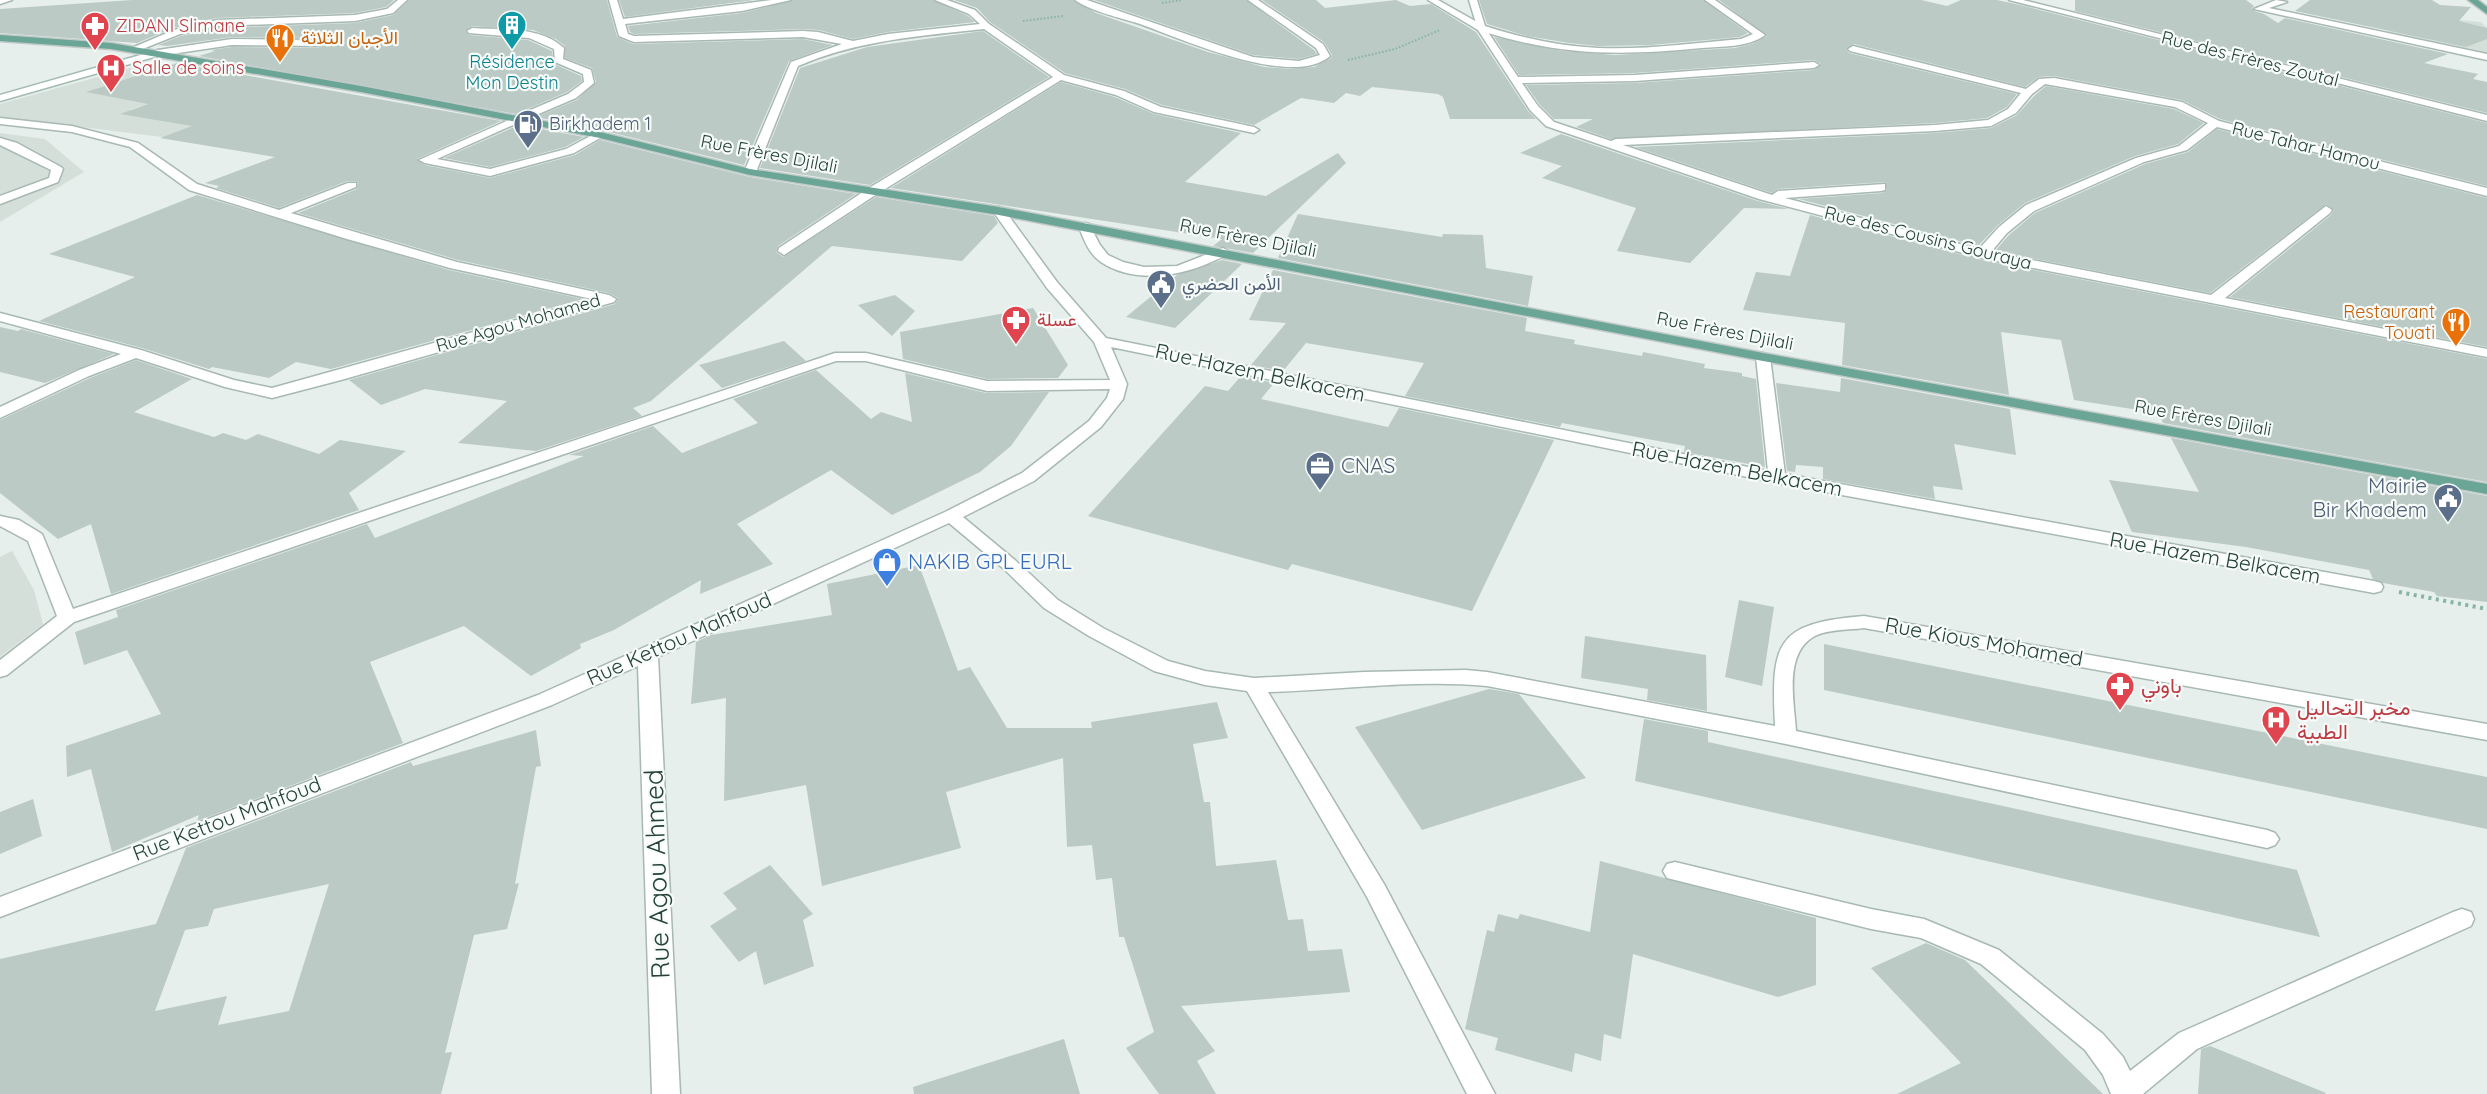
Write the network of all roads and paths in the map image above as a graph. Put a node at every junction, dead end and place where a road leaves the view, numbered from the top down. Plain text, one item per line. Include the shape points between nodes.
1 (8, 0) edge
2 (403, 0) edge
3 (613, 0) edge
4 (787, 0) edge
5 (939, 0) edge
6 (1080, 0) edge
7 (1252, 0) edge
8 (1432, 0) edge
9 (1473, 0) edge
10 (1709, 0) edge
11 (2013, 0) edge
12 (2048, 0) edge
13 (2280, 0) edge
14 (2472, 0) edge
15 (0, 1) edge
16 (2032, 5) junction
17 (2487, 11) edge
18 (620, 22) junction
19 (986, 26) junction
20 (1481, 28) junction
21 (471, 31) dead end
22 (0, 38) edge
23 (319, 43) dead end
24 (850, 43) junction
25 (1853, 49) dead end
26 (132, 50) junction
27 (158, 53) junction
28 (2487, 57) edge
29 (1314, 63) junction
30 (1814, 65) dead end
31 (1060, 77) junction
32 (1514, 80) junction
33 (2028, 92) junction
34 (0, 98) edge
35 (2487, 118) edge
36 (518, 119) junction
37 (0, 121) edge
38 (2215, 123) junction
39 (1254, 130) dead end
40 (600, 135) junction
41 (0, 141) edge
42 (1605, 142) junction
43 (750, 171) junction
44 (352, 185) dead end
45 (1881, 187) dead end
46 (873, 191) junction
47 (2487, 192) edge
48 (1763, 196) junction
49 (0, 200) edge
50 (2326, 210) dead end
51 (999, 211) junction
52 (279, 214) junction
53 (1085, 227) junction
54 (784, 251) dead end
55 (1223, 252) junction
56 (1982, 254) junction
57 (2216, 298) junction
58 (0, 317) edge
59 (1101, 341) junction
60 (136, 353) junction
61 (2487, 353) edge
62 (1763, 357) junction
63 (1119, 384) junction
64 (0, 413) edge
65 (1777, 478) junction
66 (2487, 489) edge
67 (951, 516) junction
68 (0, 521) edge
69 (2374, 587) joint
70 (2487, 609) edge
71 (67, 618) junction
72 (648, 654) junction
73 (0, 670) edge
74 (1254, 685) junction
75 (2487, 732) edge
76 (1786, 736) junction
77 (2267, 839) dead end
78 (1676, 871) dead end
79 (0, 907) edge
80 (2462, 919) dead end
81 (2125, 1093) edge
82 (666, 1094) edge
83 (1481, 1094) edge

1 - 15 street
2 - 26 street via 390,11 356,18 195,27
3 - 18 street
4 - 18 street
5 - 19 street via 973,12
6 - 29 street via 1251,60 1280,65
7 - 29 street via 1320,46 1325,56
8 - 20 street, Rue des Cousins Gouraya
9 - 20 street
10 - 20 street via 1760,35 1742,42 1617,51 1525,40
11 - 16 street, Rue des Frères Zoutal
12 - 16 street
13 - 28 street via 2283,2 2258,9
14 - 17 main road
16 - 35 street, Rue des Frères Zoutal
18 - 24 street via 624,36 634,39 794,33
19 - 24 street
19 - 31 street
20 - 29 path via 1440,30 1418,42 1377,55
20 - 32 street, Rue des Cousins Gouraya
21 - 36 street via 527,35 552,42 559,48 558,60 588,72 589,83 572,96
22 - 26 main road, Rue Frères Djilali
23 - 27 street via 232,42
24 - 43 street via 820,51 794,64
25 - 33 street
26 - 27 main road, Rue Frères Djilali
27 - 34 street
27 - 36 main road, Rue Frères Djilali
30 - 32 street via 1635,78
31 - 39 street via 1120,93 1158,110
31 - 46 street
32 - 42 street, Rue des Cousins Gouraya via 1550,123
33 - 38 street via 2043,81 2064,82 2178,104
33 - 42 street via 2012,111 1991,123
36 - 40 main road, Rue Frères Djilali
36 - 40 street via 425,160 490,173 570,151
37 - 52 street, Rue Agou Mohamed via 72,129 134,145 193,187
38 - 47 street, Rue Tahar Hamou
38 - 56 street, Rue Tahar Hamou via 2183,148 2140,160 2030,208
40 - 43 main road, Rue Frères Djilali
41 - 49 street via 57,169 54,180
42 - 48 street, Rue des Cousins Gouraya
43 - 46 main road, Rue Frères Djilali
44 - 52 street
45 - 48 street
46 - 51 main road, Rue Frères Djilali
46 - 54 street
48 - 56 street, Rue des Cousins Gouraya
50 - 57 street
51 - 53 main road, Rue Frères Djilali
51 - 59 street via 1052,285
52 - 60 street, Rue Agou Mohamed via 455,265 609,299 272,393 230,384
53 - 55 main road, Rue Frères Djilali
53 - 55 street via 1099,254 1111,262 1151,272 1168,273 1190,267
55 - 62 main road, Rue Frères Djilali
56 - 57 street, Rue des Cousins Gouraya
57 - 61 street, Rue des Cousins Gouraya
58 - 60 street
59 - 63 street
59 - 65 street, Rue Hazem Belkacem
60 - 64 street
62 - 65 street
62 - 66 main road, Rue Frères Djilali
63 - 67 street, Rue Kettou Mahfoud via 1115,399 1095,424 1028,477
63 - 71 street via 987,387 866,357 835,357
65 - 69 street, Rue Hazem Belkacem
67 - 72 street, Rue Kettou Mahfoud
67 - 74 street via 1051,604 1096,632 1161,666
68 - 71 street via 36,538
69 - 70 path
71 - 73 street
72 - 79 street, Rue Kettou Mahfoud via 545,700
72 - 82 street, Rue Agou Ahmed
74 - 76 street via 1466,677
74 - 83 street via 1376,891
75 - 76 street, Rue Kious Mohamed via 1864,622 1811,629 1793,642 1784,659
76 - 77 street
78 - 81 street via 1871,919 1924,928 1990,957 2094,1042 2113,1066
80 - 81 street via 2188,1041

